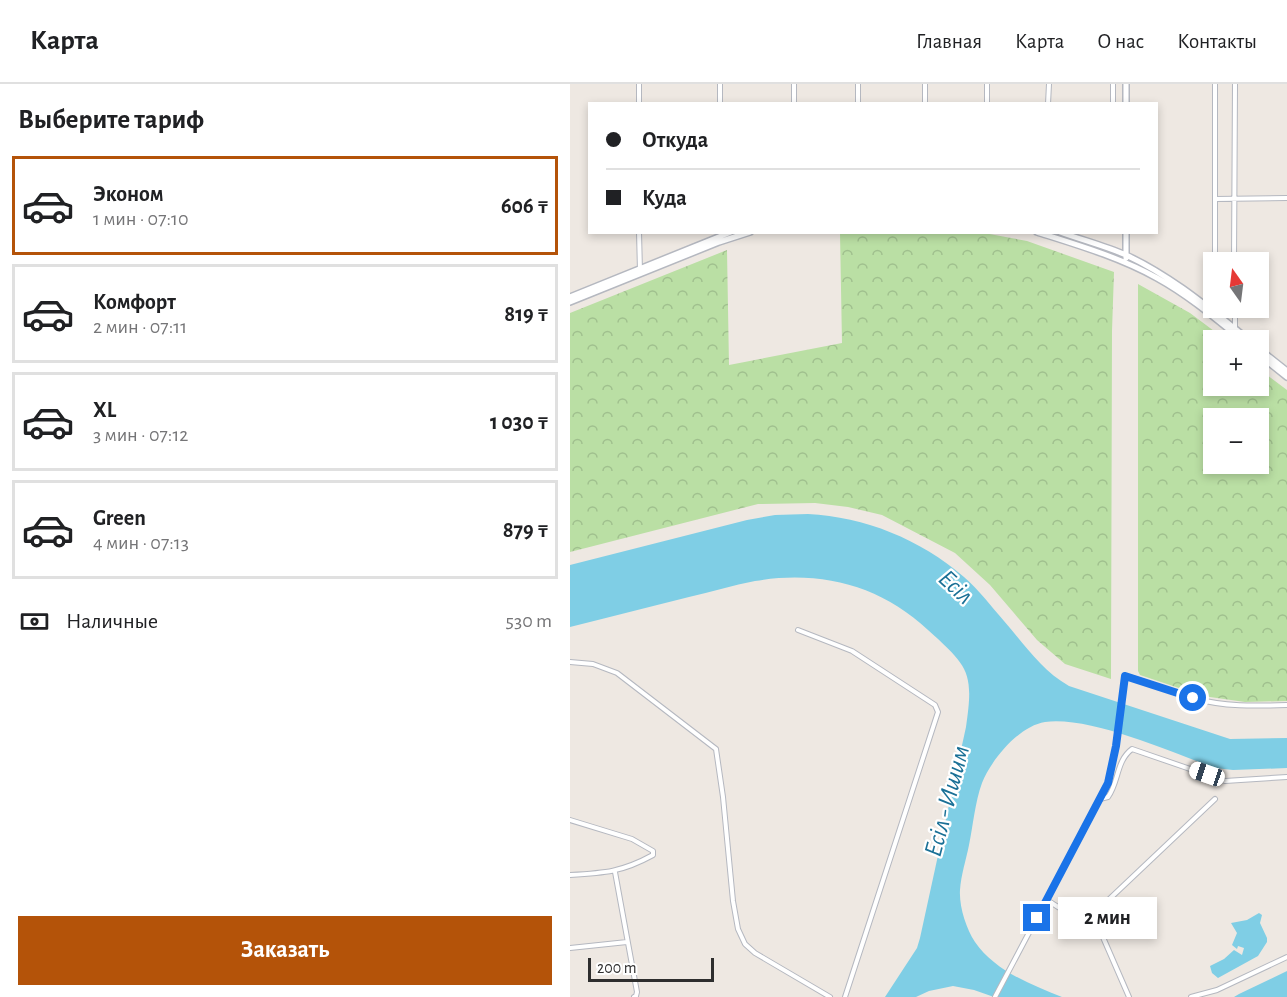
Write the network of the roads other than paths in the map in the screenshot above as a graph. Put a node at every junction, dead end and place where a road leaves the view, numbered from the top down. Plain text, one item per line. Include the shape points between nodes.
1 (639, 84) edge
2 (720, 84) edge
3 (794, 84) edge
4 (858, 84) edge
5 (925, 84) edge
6 (987, 84) edge
7 (1048, 84) edge
8 (1113, 84) edge
9 (1126, 84) edge
10 (1215, 84) edge
11 (1235, 84) edge
12 (639, 102) edge
13 (720, 102) edge
14 (794, 102) edge
15 (858, 102) edge
16 (925, 102) edge
17 (987, 102) edge
18 (1048, 102) edge
19 (1113, 102) edge
20 (1126, 102) edge
21 (1287, 198) edge
22 (1215, 199) junction
23 (1234, 199) junction
24 (639, 234) edge
25 (719, 234) edge
26 (744, 234) edge
27 (1048, 234) edge
28 (1065, 234) edge
29 (1126, 234) edge
30 (1215, 252) edge
31 (1234, 252) edge
32 (1126, 259) junction
33 (640, 272) junction
34 (570, 297) edge
35 (570, 302) edge
36 (1203, 303) edge
37 (1221, 318) edge
38 (1233, 330) edge
39 (1269, 357) edge
40 (1269, 363) edge
41 (1287, 371) edge
42 (1287, 377) edge
43 (798, 630) dead end
44 (570, 662) edge
45 (1287, 705) edge
46 (1287, 777) edge
47 (1101, 799) junction
48 (1215, 799) dead end
49 (570, 820) edge
50 (615, 872) junction
51 (570, 875) edge
52 (1047, 900) junction
53 (1083, 924) junction
54 (627, 942) junction
55 (570, 948) edge
56 (1287, 957) edge
57 (634, 997) edge
58 (830, 997) edge
59 (845, 997) edge
60 (995, 997) edge
61 (1129, 997) edge
62 (1191, 997) edge

1 - 12 street
2 - 13 street
3 - 14 street
4 - 15 street
5 - 16 street
6 - 17 street
7 - 18 street
8 - 19 street
9 - 20 street
10 - 22 street
11 - 23 street
21 - 23 street
22 - 23 street
22 - 30 street
23 - 31 street
24 - 33 street
25 - 33 street
26 - 33 street
27 - 32 street
28 - 32 street
29 - 32 street
32 - 36 street via 1162,274
33 - 34 street
33 - 35 street
37 - 38 street
39 - 41 street
40 - 42 street
43 - 59 street via 852,651 935,705 938,712
44 - 58 street via 593,664 617,673 716,749 738,929 755,953
45 - 47 street via 1218,704 1125,676 1116,746
46 - 47 street via 1225,781 1132,749 1120,762 1113,790
47 - 52 street
48 - 53 street
49 - 50 street via 632,839 653,851 653,855
50 - 51 street
50 - 54 street
52 - 53 street
52 - 60 street
53 - 61 street via 1102,935
54 - 55 street
54 - 57 street via 637,992
56 - 62 street via 1217,990

